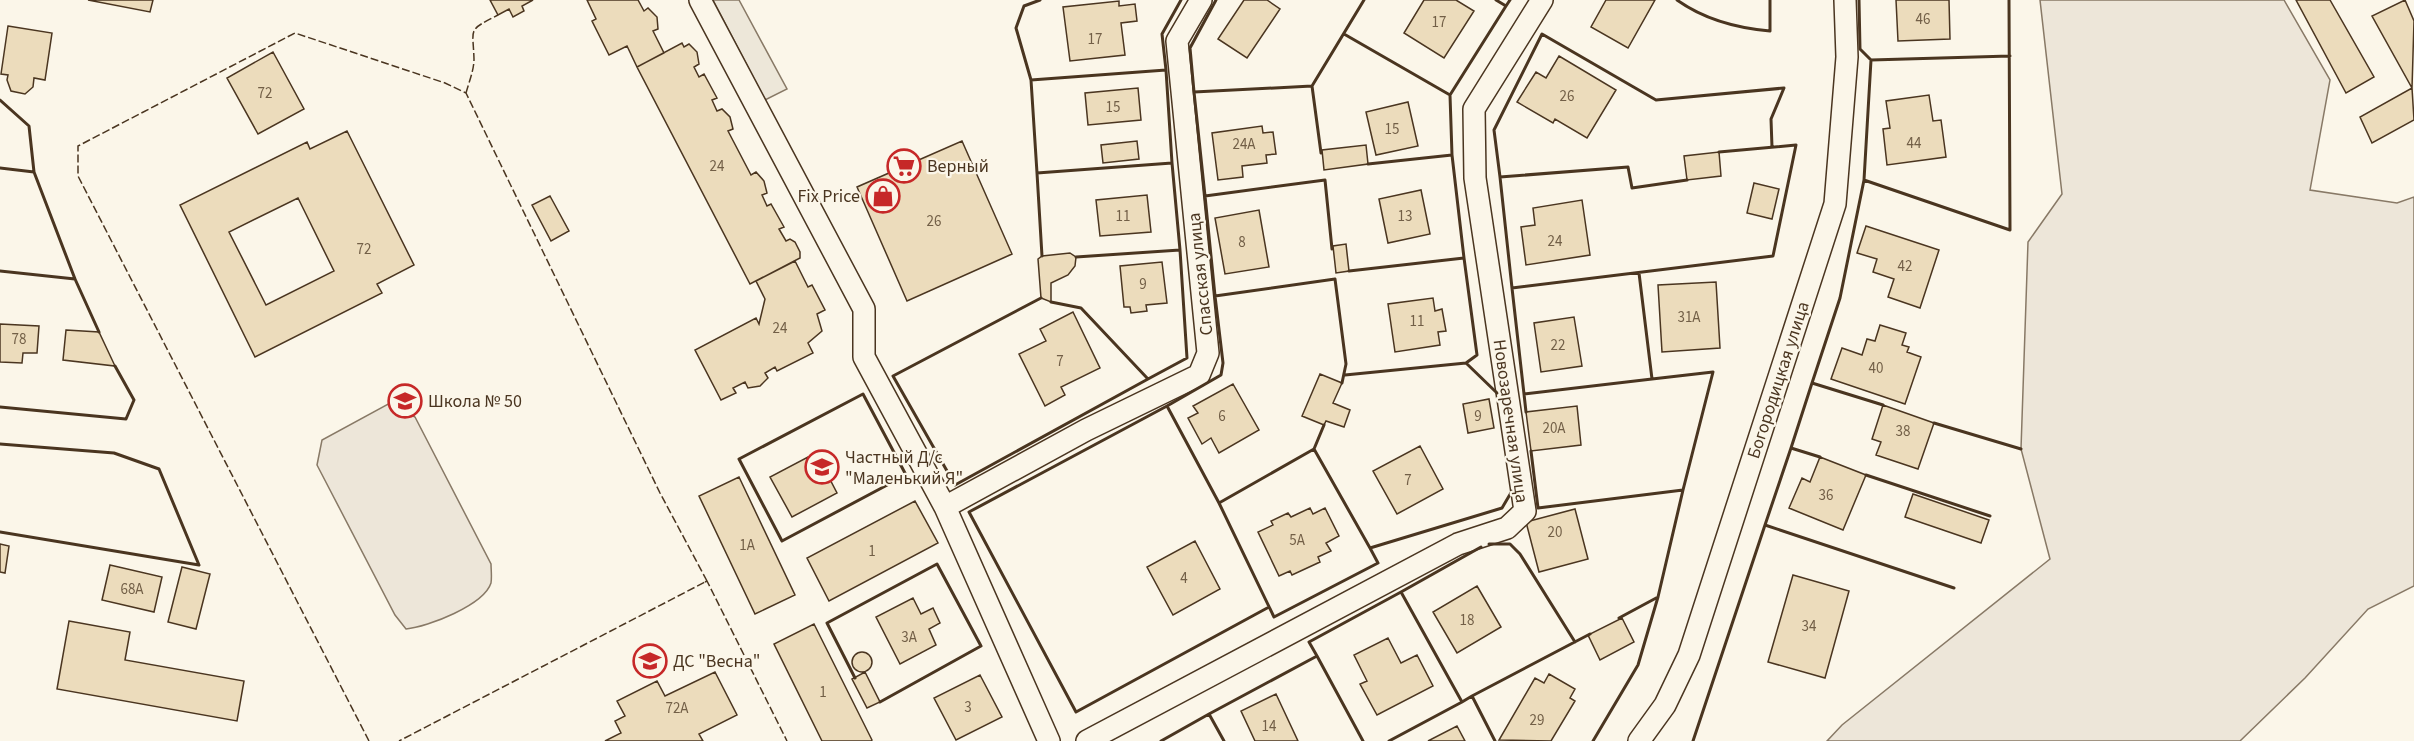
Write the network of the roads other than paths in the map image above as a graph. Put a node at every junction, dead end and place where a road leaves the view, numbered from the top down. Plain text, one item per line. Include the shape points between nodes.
1 (700, 0) edge
2 (1200, 0) edge
3 (1542, 0) edge
4 (1845, 0) edge
5 (945, 507) junction
6 (1049, 741) edge
7 (1087, 741) edge
8 (1639, 741) edge

1 - 5 street via 864,309 864,357
2 - 5 street, Спасская улица via 1177,41 1208,353 1199,375 1086,430
3 - 7 street, Новозаречная улица via 1474,109 1475,178 1525,511 1507,528 1458,544
4 - 8 street, Богородицкая улица via 1847,57 1835,204 1689,655 1665,705
5 - 6 street

